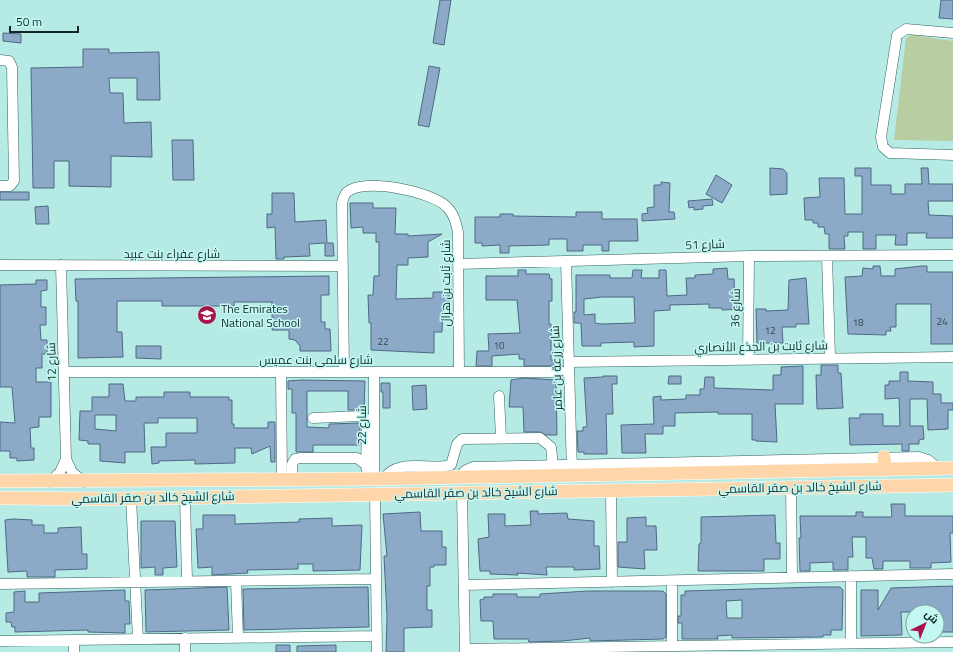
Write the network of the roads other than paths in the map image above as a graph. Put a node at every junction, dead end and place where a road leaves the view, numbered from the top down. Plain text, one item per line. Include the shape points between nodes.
1 (953, 33) edge
2 (0, 60) edge
3 (953, 155) edge
4 (0, 186) edge
5 (953, 255) edge
6 (749, 256) junction
7 (827, 256) junction
8 (566, 261) junction
9 (458, 264) junction
10 (0, 265) edge
11 (61, 265) junction
12 (343, 266) junction
13 (830, 357) junction
14 (953, 357) edge
15 (748, 360) junction
16 (569, 367) junction
17 (64, 372) junction
18 (281, 372) junction
19 (344, 372) junction
20 (374, 372) junction
21 (458, 372) junction
22 (499, 396) dead end
23 (313, 418) dead end
24 (501, 438) junction
25 (66, 459) junction
26 (553, 466) junction
27 (947, 466) edge
28 (572, 470) junction
29 (374, 476) junction
30 (459, 477) junction
31 (287, 480) junction
32 (0, 481) edge
33 (134, 481) junction
34 (50, 482) junction
35 (84, 482) junction
36 (953, 484) edge
37 (791, 487) junction
38 (612, 490) junction
39 (462, 492) junction
40 (375, 494) junction
41 (185, 497) junction
42 (0, 498) edge
43 (130, 498) junction
44 (108, 499) junction
45 (953, 574) edge
46 (851, 576) junction
47 (792, 578) junction
48 (376, 579) junction
49 (187, 581) junction
50 (236, 581) junction
51 (672, 581) junction
52 (135, 582) junction
53 (612, 582) junction
54 (0, 584) edge
55 (464, 585) junction
56 (377, 636) junction
57 (238, 637) junction
58 (185, 638) junction
59 (138, 639) junction
60 (74, 640) junction
61 (0, 641) edge
62 (953, 642) edge
63 (851, 643) junction
64 (672, 646) junction
65 (770, 648) edge
66 (888, 648) edge
67 (632, 649) edge
68 (465, 651) edge
69 (74, 652) edge
70 (185, 652) edge
71 (377, 652) edge

1 - 3 street via 906,29 897,35 881,137 883,147 890,153
2 - 4 street via 9,61 12,67 14,181 10,186
5 - 7 street, شارع 51
6 - 7 street, شارع 51
6 - 8 street, شارع 51
6 - 15 street, شارع 36
7 - 13 street
8 - 9 street, شارع 51
8 - 16 street, شارع زرعة بن عامر
9 - 12 street, شارع ثابت بن هزال via 456,223 447,206 412,191 385,187 357,188 347,192 342,203
9 - 21 street, شارع ثابت بن هزال
10 - 11 street, شارع عفراء بنت عبيد
11 - 12 street, شارع عفراء بنت عبيد
11 - 17 street, شارع 12
12 - 19 street
13 - 14 street, شارع ثابت بن الجذع الأنصاري
13 - 15 street, شارع ثابت بن الجذع الأنصاري
15 - 16 street, شارع ثابت بن الجذع الأنصاري
16 - 21 street, شارع سلمى بنت عميس
16 - 28 street, شارع زرعة بن عامر
17 - 18 street, شارع سلمى بنت عميس
17 - 25 street, شارع 12
18 - 19 street, شارع سلمى بنت عميس
18 - 31 street
19 - 20 street, شارع سلمى بنت عميس
20 - 21 street, شارع سلمى بنت عميس
20 - 29 street, شارع 22
22 - 24 street
23 - 29 street via 365,418
24 - 26 street via 545,440 551,447
24 - 29 street via 462,439 457,444 451,465 396,468 387,474
25 - 34 street via 60,472
25 - 35 street via 72,472
26 - 28 street
26 - 30 street via 473,467
27 - 28 main road, شارع الشيخ خالد بن صقر القاسمي via 885,463
28 - 30 main road, شارع الشيخ خالد بن صقر القاسمي
29 - 30 main road, شارع الشيخ خالد بن صقر القاسمي
29 - 31 main road, شارع الشيخ خالد بن صقر القاسمي
29 - 31 street via 362,461 354,458 297,458 292,464
31 - 33 main road, شارع الشيخ خالد بن صقر القاسمي
32 - 34 main road, شارع الشيخ خالد بن صقر القاسمي
33 - 35 main road, شارع الشيخ خالد بن صقر القاسمي
33 - 44 main road via 106,487 102,494
34 - 35 main road, شارع الشيخ خالد بن صقر القاسمي
36 - 37 main road, شارع الشيخ خالد بن صقر القاسمي
37 - 38 main road, شارع الشيخ خالد بن صقر القاسمي
37 - 47 street
38 - 39 main road, شارع الشيخ خالد بن صقر القاسمي
38 - 53 street
39 - 40 main road, شارع الشيخ خالد بن صقر القاسمي
39 - 55 street
40 - 41 main road, شارع الشيخ خالد بن صقر القاسمي
40 - 48 street
41 - 43 main road, شارع الشيخ خالد بن صقر القاسمي
41 - 49 street
42 - 44 main road, شارع الشيخ خالد بن صقر القاسمي
43 - 44 main road, شارع الشيخ خالد بن صقر القاسمي
43 - 52 street
45 - 46 street
46 - 47 street
46 - 63 street
47 - 51 street
48 - 50 street
48 - 56 street
49 - 50 street
49 - 52 street
50 - 57 street
51 - 53 street
51 - 64 street
52 - 54 street
52 - 59 street
53 - 55 street
55 - 68 street
56 - 57 street
56 - 71 street
57 - 58 street
58 - 59 street
58 - 70 street
59 - 60 street
60 - 61 street
60 - 69 street
62 - 66 street
63 - 65 street
63 - 66 street
64 - 65 street
64 - 67 street
67 - 68 street

